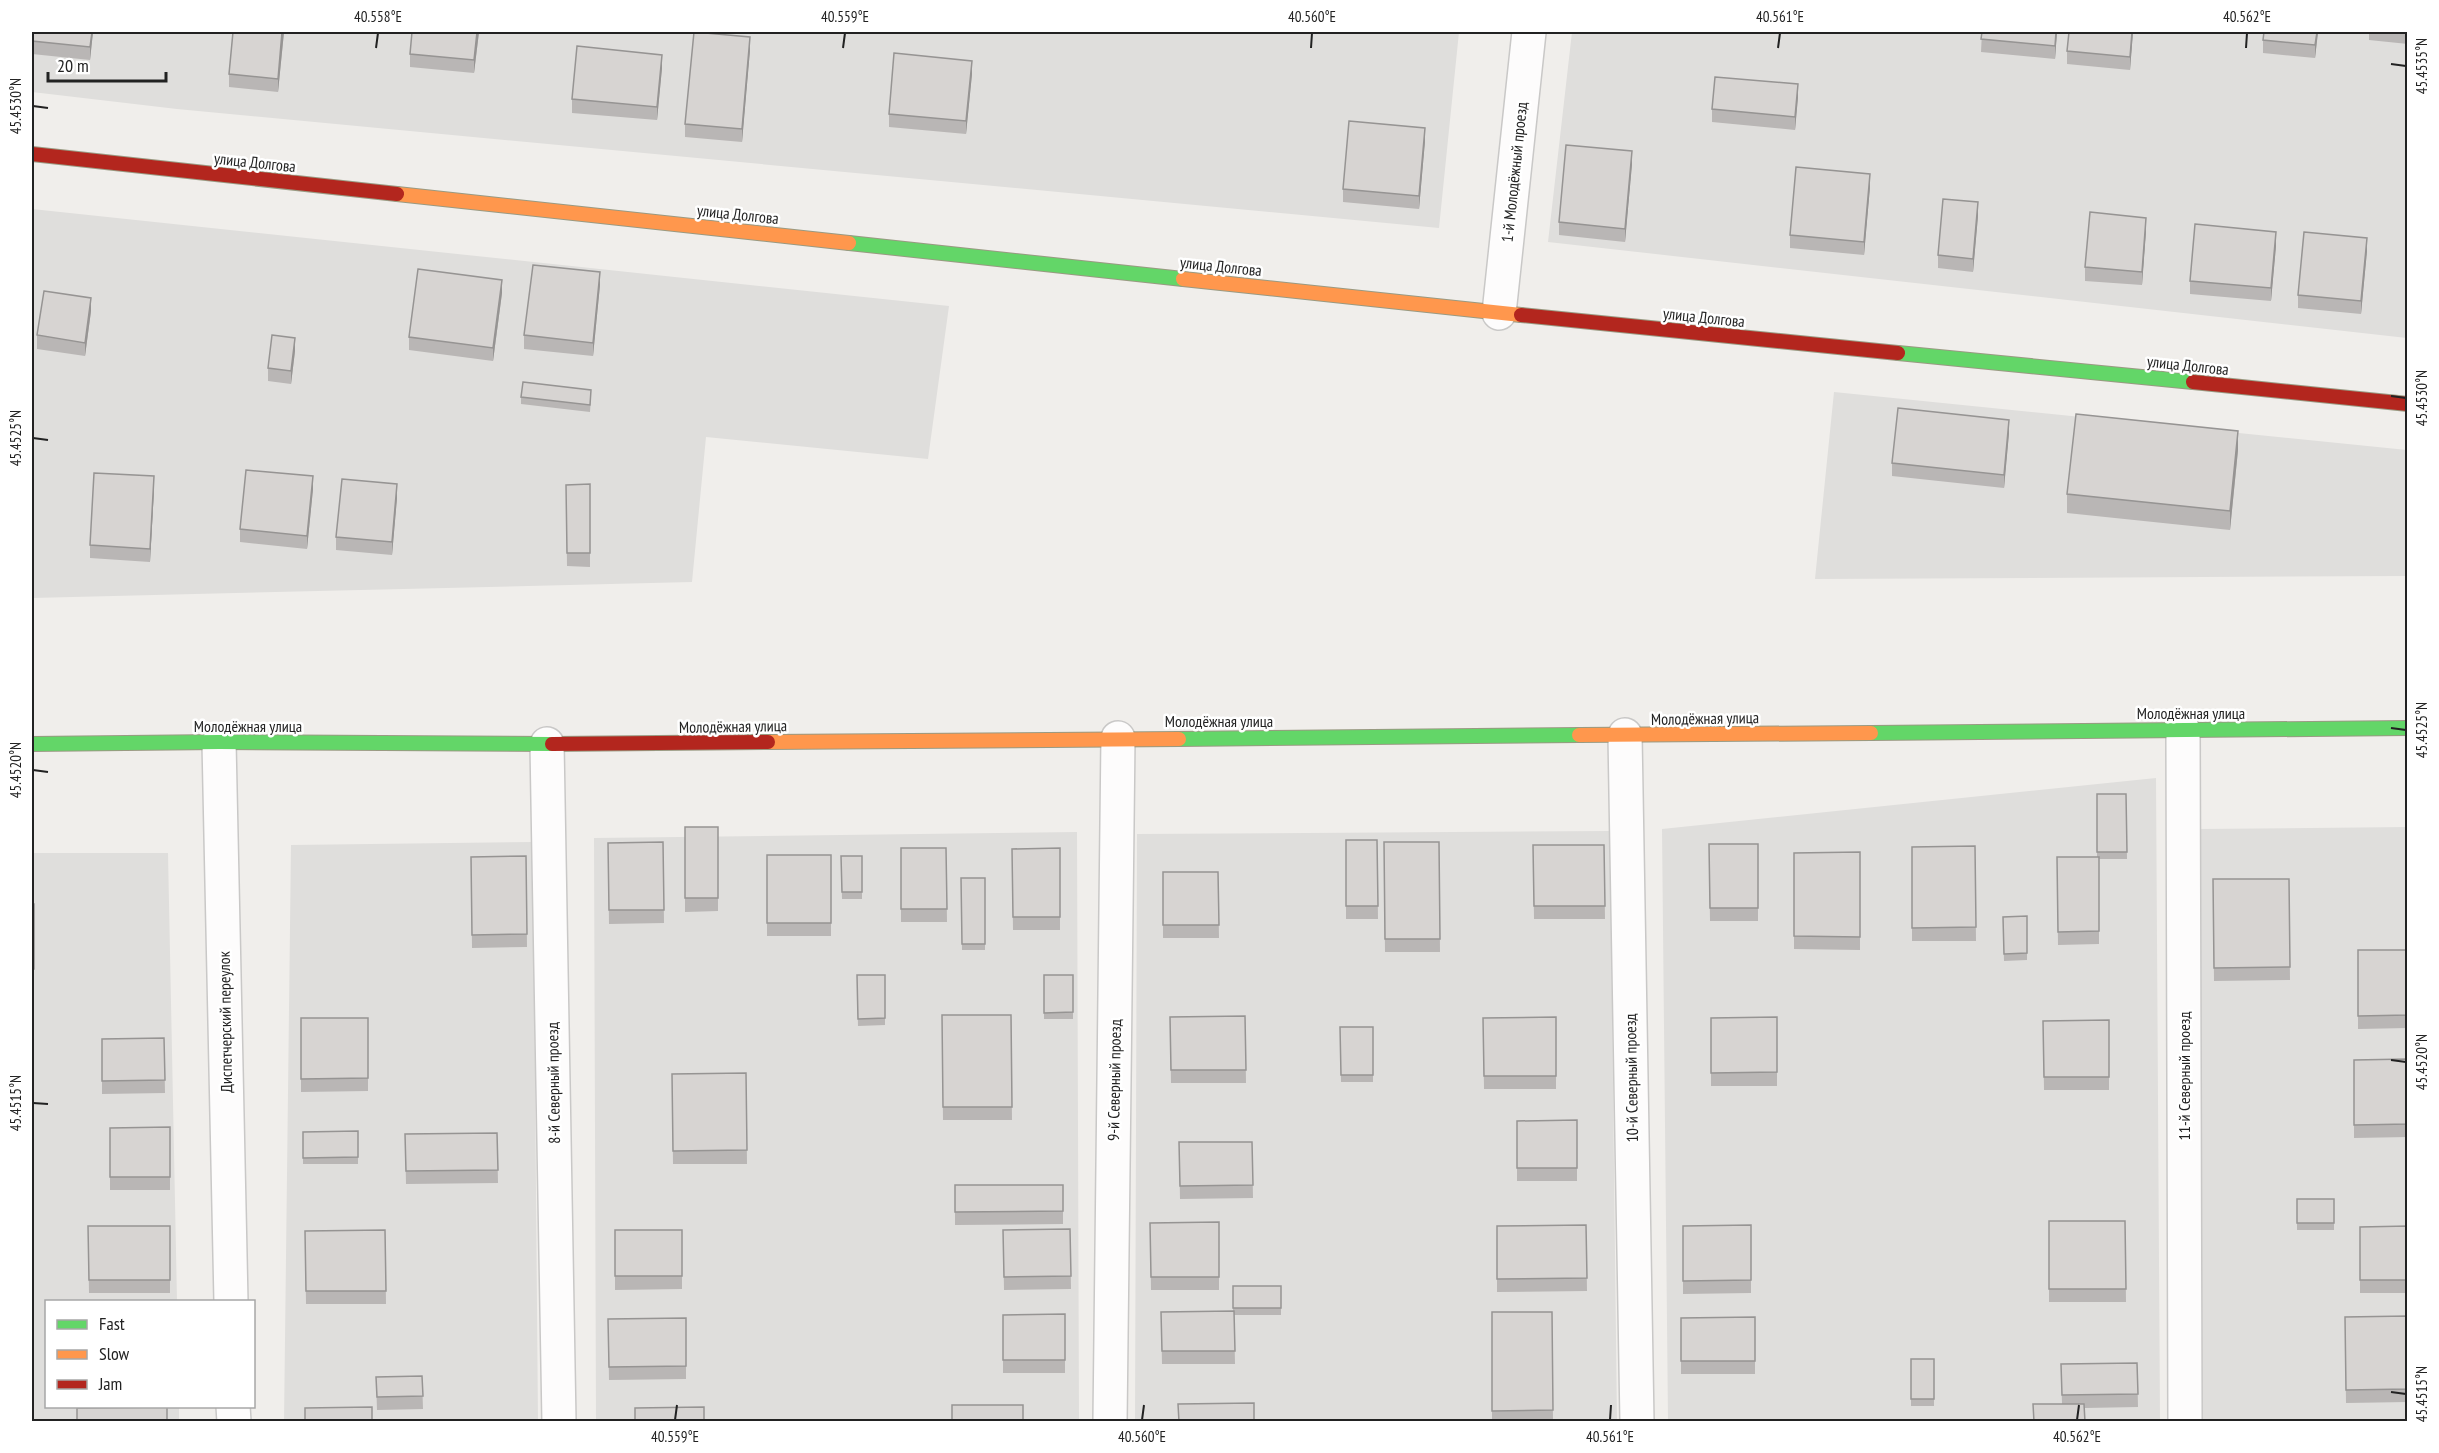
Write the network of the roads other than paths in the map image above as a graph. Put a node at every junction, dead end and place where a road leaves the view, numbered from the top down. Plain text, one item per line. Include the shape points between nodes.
1 (1529, 32) edge
2 (32, 154) edge
3 (1499, 313) junction
4 (2408, 404) edge
5 (2408, 728) edge
6 (2183, 730) junction
7 (1625, 735) junction
8 (1118, 738) junction
9 (219, 741) junction
10 (32, 744) edge
11 (547, 744) junction
12 (231, 1300) edge
13 (559, 1422) edge
14 (1110, 1422) edge
15 (1637, 1422) edge
16 (2186, 1422) edge

1 - 3 street, 1-й Молодёжный проезд
2 - 3 street, улица Долгова
3 - 4 street, улица Долгова
5 - 6 street, Молодёжная улица
6 - 7 street, Молодёжная улица
6 - 16 street, 11-й Северный проезд
7 - 8 street, Молодёжная улица
7 - 15 street, 10-й Северный проезд
8 - 11 street, Молодёжная улица
8 - 14 street, 9-й Северный проезд
9 - 10 street, Молодёжная улица
9 - 11 street, Молодёжная улица
9 - 12 street, Диспетчерский переулок
11 - 13 street, 8-й Северный проезд

